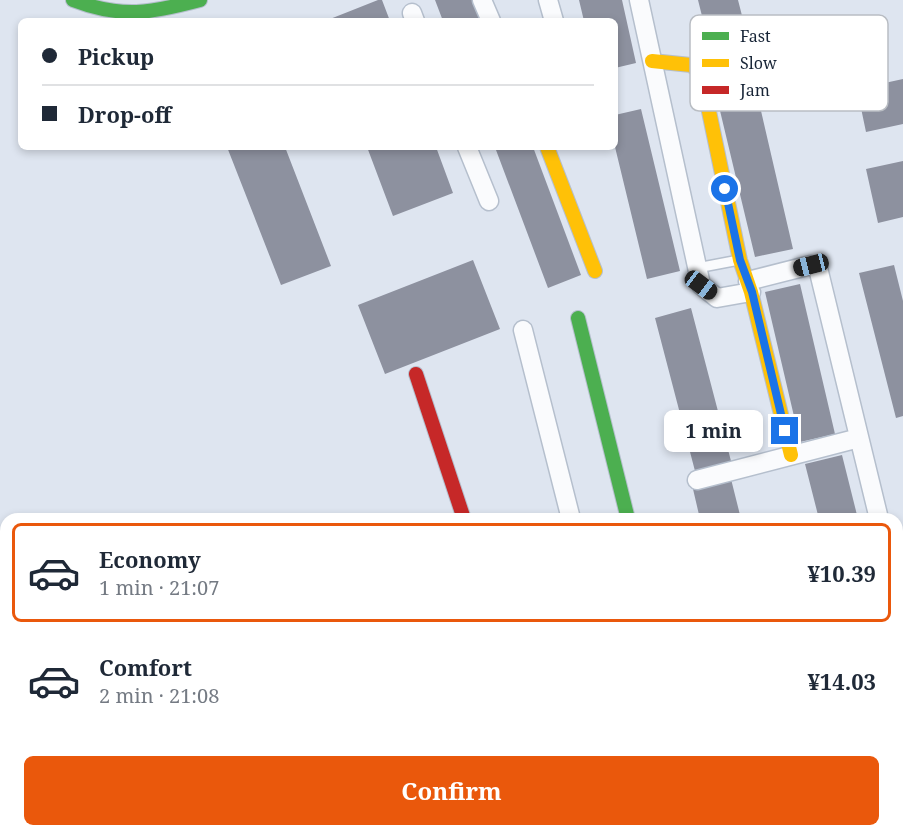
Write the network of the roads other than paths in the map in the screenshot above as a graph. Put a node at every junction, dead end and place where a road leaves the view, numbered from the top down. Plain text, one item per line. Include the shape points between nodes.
1 (73, 0) edge
2 (200, 0) edge
3 (482, 0) edge
4 (549, 0) edge
5 (639, 0) edge
6 (490, 18) edge
7 (553, 18) edge
8 (652, 61) junction
9 (690, 65) edge
10 (709, 111) edge
11 (468, 150) edge
12 (548, 150) edge
13 (489, 201) dead end
14 (740, 260) junction
15 (697, 268) junction
16 (595, 271) dead end
17 (750, 287) junction
18 (578, 318) dead end
19 (523, 330) dead end
20 (416, 374) dead end
21 (859, 438) junction
22 (791, 454) junction
23 (697, 480) dead end
24 (462, 513) edge
25 (569, 513) edge
26 (627, 513) edge
27 (878, 513) edge

1 - 2 street via 132,15
3 - 6 street
4 - 7 street
5 - 8 street
8 - 9 street
8 - 15 street
10 - 14 street
11 - 13 street
12 - 16 street
14 - 15 lane
14 - 17 street
15 - 17 street via 701,285 717,298
17 - 21 street via 811,265 818,268
17 - 22 street
18 - 26 street
19 - 25 street
20 - 24 street
21 - 22 street
21 - 27 street
22 - 23 street

